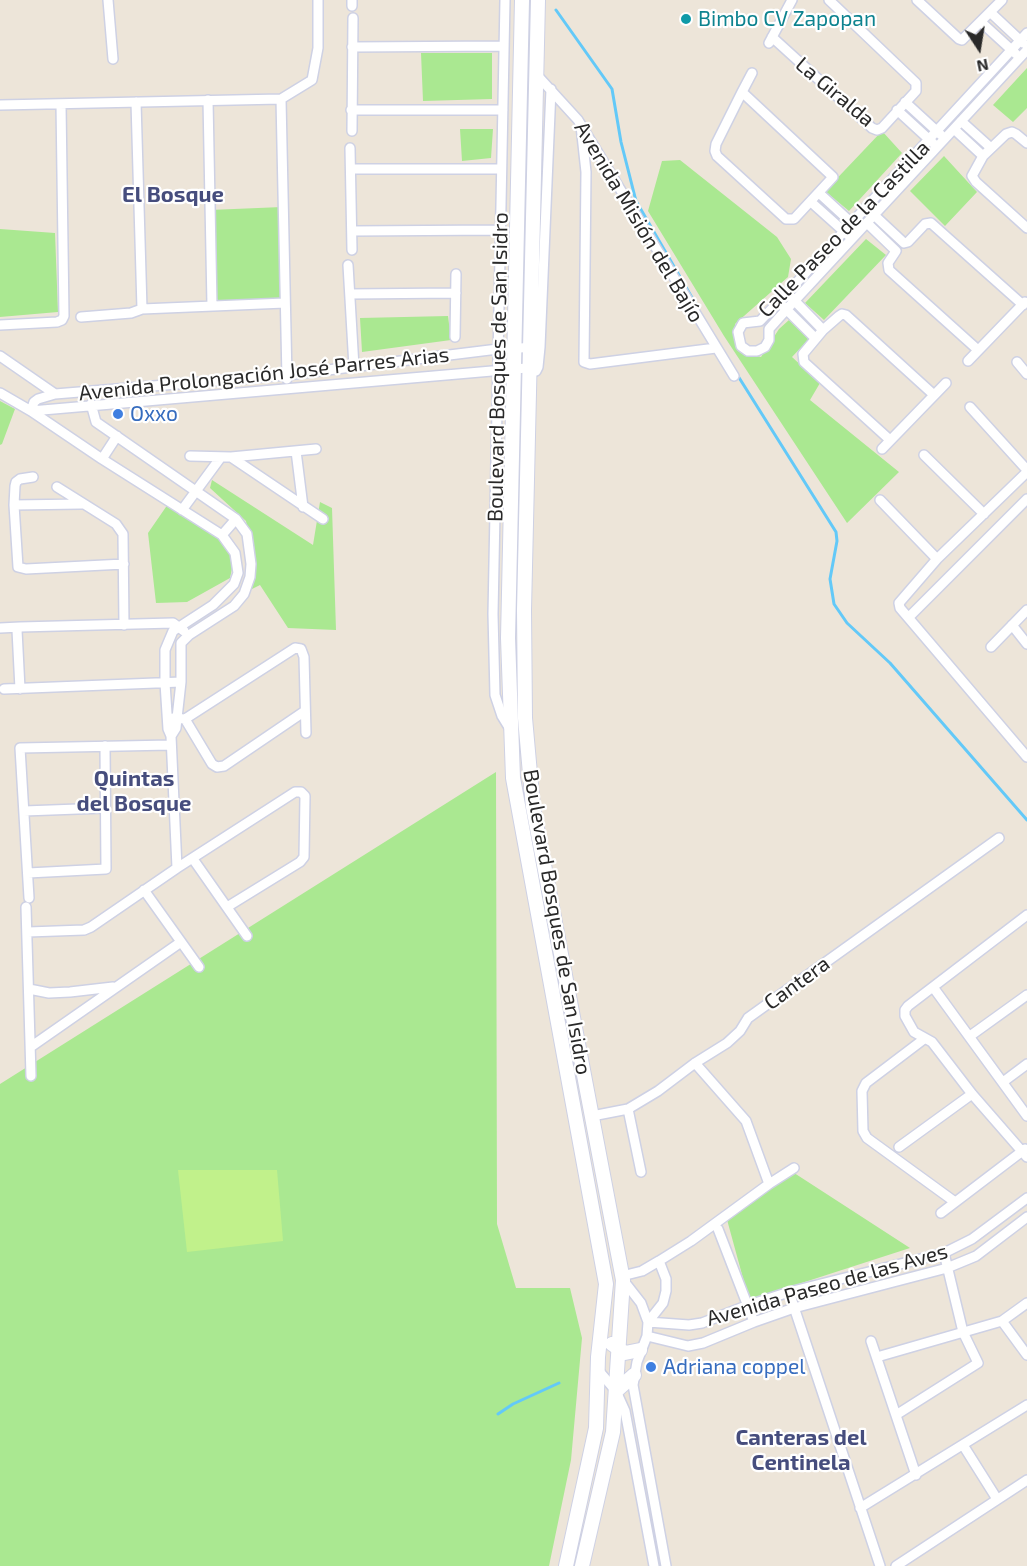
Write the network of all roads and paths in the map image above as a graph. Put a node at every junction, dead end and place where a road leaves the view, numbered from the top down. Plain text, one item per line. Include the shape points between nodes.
1 (108, 0) edge
2 (318, 0) edge
3 (505, 0) edge
4 (522, 0) edge
5 (538, 0) edge
6 (792, 0) edge
7 (829, 0) edge
8 (917, 0) edge
9 (1002, 0) edge
10 (990, 12) junction
11 (352, 18) dead end
12 (981, 22) junction
13 (1025, 43) edge
14 (504, 46) junction
15 (352, 47) junction
16 (1016, 54) junction
17 (114, 59) dead end
18 (752, 73) dead end
19 (536, 74) junction
20 (551, 89) junction
21 (742, 92) junction
22 (281, 99) junction
23 (208, 100) junction
24 (136, 102) junction
25 (905, 102) junction
26 (61, 104) junction
27 (0, 105) edge
28 (351, 110) junction
29 (502, 110) junction
30 (897, 110) junction
31 (961, 121) junction
32 (581, 126) junction
33 (954, 129) junction
34 (352, 131) dead end
35 (938, 131) junction
36 (945, 139) junction
37 (1027, 143) edge
38 (934, 144) junction
39 (350, 148) dead end
40 (991, 148) junction
41 (983, 156) junction
42 (351, 169) junction
43 (501, 169) junction
44 (819, 193) junction
45 (811, 202) junction
46 (874, 215) junction
47 (867, 223) junction
48 (852, 224) junction
49 (1027, 228) edge
50 (500, 230) junction
51 (352, 231) junction
52 (860, 231) junction
53 (848, 236) junction
54 (352, 250) dead end
55 (348, 265) dead end
56 (456, 274) dead end
57 (456, 292) junction
58 (788, 293) junction
59 (350, 294) junction
60 (779, 302) junction
61 (794, 302) junction
62 (1025, 302) edge
63 (285, 303) junction
64 (212, 306) junction
65 (141, 309) junction
66 (786, 309) junction
67 (81, 317) dead end
68 (0, 325) edge
69 (823, 330) junction
70 (455, 337) dead end
71 (815, 338) junction
72 (535, 347) junction
73 (515, 348) junction
74 (716, 348) junction
75 (498, 349) junction
76 (978, 350) junction
77 (0, 356) edge
78 (968, 360) dead end
79 (1017, 362) dead end
80 (354, 367) junction
81 (534, 367) junction
82 (514, 369) junction
83 (497, 370) junction
84 (1027, 374) edge
85 (287, 375) junction
86 (734, 376) dead end
87 (946, 383) dead end
88 (287, 387) junction
89 (0, 393) edge
90 (55, 394) junction
91 (934, 395) junction
92 (91, 404) junction
93 (970, 407) dead end
94 (31, 411) junction
95 (117, 436) junction
96 (890, 440) junction
97 (882, 448) dead end
98 (316, 449) dead end
99 (296, 451) junction
100 (924, 455) dead end
101 (190, 456) dead end
102 (226, 457) junction
103 (102, 459) junction
104 (1027, 471) edge
105 (33, 477) dead end
106 (57, 487) dead end
107 (197, 492) junction
108 (1027, 499) edge
109 (880, 500) dead end
110 (81, 504) junction
111 (14, 505) junction
112 (303, 507) junction
113 (182, 510) junction
114 (984, 514) junction
115 (236, 519) junction
116 (322, 519) dead end
117 (222, 535) junction
118 (250, 550) junction
119 (235, 553) junction
120 (937, 559) junction
121 (124, 564) junction
122 (213, 605) junction
123 (1027, 610) edge
124 (220, 616) junction
125 (909, 618) junction
126 (124, 625) junction
127 (1012, 625) junction
128 (179, 627) junction
129 (0, 628) edge
130 (19, 629) junction
131 (189, 635) junction
132 (1027, 644) edge
133 (991, 647) dead end
134 (181, 682) junction
135 (165, 683) junction
136 (4, 689) dead end
137 (20, 689) junction
138 (305, 711) junction
139 (176, 718) junction
140 (511, 730) junction
141 (306, 733) dead end
142 (171, 740) junction
143 (105, 746) junction
144 (1027, 757) edge
145 (105, 808) junction
146 (24, 811) junction
147 (999, 838) dead end
148 (193, 859) junction
149 (177, 868) junction
150 (28, 873) junction
151 (144, 890) junction
152 (227, 907) junction
153 (1027, 915) edge
154 (28, 932) junction
155 (247, 936) dead end
156 (181, 942) junction
157 (199, 967) dead end
158 (114, 987) junction
159 (933, 987) junction
160 (29, 989) junction
161 (1027, 995) edge
162 (970, 1036) junction
163 (924, 1039) junction
164 (32, 1046) junction
165 (695, 1063) junction
166 (1027, 1064) edge
167 (31, 1076) dead end
168 (1003, 1082) junction
169 (972, 1094) junction
170 (628, 1109) junction
171 (592, 1116) junction
172 (1027, 1116) edge
173 (899, 1147) dead end
174 (1025, 1152) edge
175 (794, 1168) dead end
176 (641, 1173) dead end
177 (769, 1184) junction
178 (1027, 1198) edge
179 (955, 1202) junction
180 (941, 1212) dead end
181 (1027, 1217) edge
182 (718, 1228) dead end
183 (944, 1253) junction
184 (659, 1262) junction
185 (948, 1268) junction
186 (853, 1276) junction
187 (623, 1278) junction
188 (789, 1292) junction
189 (857, 1292) junction
190 (1027, 1303) edge
191 (746, 1306) junction
192 (794, 1308) junction
193 (1002, 1321) junction
194 (648, 1322) junction
195 (754, 1322) junction
196 (963, 1332) junction
197 (601, 1335) junction
198 (647, 1336) junction
199 (871, 1341) dead end
200 (618, 1349) junction
201 (640, 1350) junction
202 (1027, 1355) edge
203 (877, 1357) junction
204 (598, 1371) junction
205 (634, 1375) junction
206 (616, 1391) junction
207 (1027, 1405) edge
208 (896, 1415) junction
209 (963, 1445) junction
210 (916, 1475) junction
211 (1027, 1480) edge
212 (997, 1499) junction
213 (860, 1508) junction
214 (567, 1559) edge
215 (583, 1561) edge
216 (654, 1566) edge
217 (666, 1566) edge
218 (880, 1566) edge
219 (896, 1566) edge

1 - 17 street
2 - 22 street via 318,48 312,80
3 - 14 street, Boulevard Bosques de San Isidro
4 - 73 main road, Boulevard Bosques de San Isidro
5 - 19 main road, Boulevard Bosques de San Isidro
6 - 30 street, La Giralda via 771,40 872,128 882,128
7 - 25 street, La Giralda via 916,83 916,91
8 - 12 street via 959,39 966,38
9 - 10 street
10 - 12 street
10 - 13 street
11 - 15 street
12 - 16 street
13 - 16 street, Calle Paseo de la Castilla
14 - 15 street
14 - 29 street, Boulevard Bosques de San Isidro
15 - 28 street
16 - 31 street, Calle Paseo de la Castilla
16 - 35 street, Calle Paseo de la Castilla
18 - 21 street
19 - 20 street, Avenida Misión del Bajío
19 - 72 main road, Boulevard Bosques de San Isidro
20 - 32 street, Avenida Misión del Bajío
20 - 72 street, Boulevard Bosques de San Isidro
21 - 44 street via 831,173 831,181
21 - 45 street via 716,144 717,156 786,219 794,219
22 - 23 street
22 - 63 street
23 - 24 street
23 - 64 street
24 - 26 street
24 - 65 street
25 - 30 street, La Giralda
25 - 35 street, La Giralda
26 - 27 street
26 - 68 street via 64,316 57,322
28 - 29 street
28 - 34 street
29 - 43 street, Boulevard Bosques de San Isidro
30 - 38 street, La Giralda
31 - 33 street, Calle Paseo de la Castilla
31 - 40 street
32 - 74 street, Avenida Misión del Bajío
32 - 74 street via 586,172 584,362
33 - 36 street, Calle Paseo de la Castilla
33 - 41 street
35 - 36 street, La Giralda
35 - 38 street, Calle Paseo de la Castilla
36 - 38 street, Calle Paseo de la Castilla
37 - 40 street via 1012,132
38 - 46 street, Calle Paseo de la Castilla
38 - 48 street, Calle Paseo de la Castilla
39 - 42 street
40 - 41 street
41 - 49 street via 972,176
42 - 43 street
42 - 51 street
43 - 50 street, Boulevard Bosques de San Isidro
44 - 45 street
44 - 48 street
45 - 53 street
46 - 47 street, Calle Paseo de la Castilla
46 - 62 street via 904,243 931,223
47 - 52 street, Calle Paseo de la Castilla
47 - 76 street via 896,251 888,263 890,270
48 - 52 street
48 - 53 street, Calle Paseo de la Castilla
50 - 51 street
50 - 75 street, Boulevard Bosques de San Isidro
51 - 54 street
52 - 53 street, Calle Paseo de la Castilla
53 - 58 street, Calle Paseo de la Castilla
53 - 61 street, Calle Paseo de la Castilla
55 - 59 street
56 - 57 street
57 - 59 street
57 - 70 street
58 - 60 street, Calle Paseo de la Castilla
58 - 61 street
59 - 80 street
60 - 66 street
60 - 66 street, Calle Paseo de la Castilla via 760,321 743,322 738,332 741,346 748,351 765,347 770,340 769,329
61 - 66 street, Calle Paseo de la Castilla
61 - 69 street
62 - 76 street
63 - 64 street
63 - 85 street
64 - 65 street
65 - 67 street
66 - 71 street
69 - 71 street
69 - 91 street via 838,316 846,315
71 - 96 street via 803,354 804,362
72 - 73 street, Avenida Prolongación José Parres Arias
72 - 81 main road, Boulevard Bosques de San Isidro
73 - 75 street, Avenida Prolongación José Parres Arias
73 - 82 main road, Boulevard Bosques de San Isidro
74 - 86 street, Avenida Misión del Bajío
75 - 80 street, Avenida Prolongación José Parres Arias
75 - 83 street, Boulevard Bosques de San Isidro
76 - 78 street
77 - 90 street, Avenida Prolongación José Parres Arias
79 - 84 street
80 - 85 street, Avenida Prolongación José Parres Arias
81 - 82 street, Avenida Prolongación José Parres Arias
81 - 171 main road, Boulevard Bosques de San Isidro via 529,385 525,718 533,807
82 - 83 street, Avenida Prolongación José Parres Arias
82 - 140 main road, Boulevard Bosques de San Isidro via 508,638
83 - 88 street, Avenida Prolongación José Parres Arias
83 - 140 street, Boulevard Bosques de San Isidro via 494,671 495,695
85 - 88 street
85 - 90 street, Avenida Prolongación José Parres Arias
87 - 91 street
88 - 92 street, Avenida Prolongación José Parres Arias
89 - 94 street
90 - 94 street via 38,399
91 - 96 street
92 - 94 street, Avenida Prolongación José Parres Arias
92 - 95 street via 96,422
93 - 104 street
94 - 103 street
95 - 103 street
95 - 107 street
96 - 97 street
98 - 99 street
99 - 102 street
99 - 112 street
100 - 114 street
101 - 102 street
102 - 107 street
102 - 112 street
103 - 113 street
104 - 114 street
105 - 111 street via 16,482
106 - 110 street
107 - 113 street
107 - 115 street
108 - 125 street
109 - 120 street
110 - 111 street
110 - 121 street via 120,529
111 - 121 street via 18,567
112 - 116 street
113 - 117 street
114 - 120 street
115 - 117 street
115 - 118 street via 247,534
117 - 119 street
118 - 119 street
118 - 124 street via 250,577 244,594
119 - 122 street via 238,573 234,584
120 - 125 street via 899,603
121 - 126 street
122 - 124 street
122 - 128 street
123 - 127 street
124 - 131 street
125 - 144 street
126 - 128 street via 173,623
126 - 130 street
127 - 132 street
127 - 133 street
128 - 131 street
128 - 135 street via 173,631 165,650
129 - 130 street
130 - 137 street
131 - 134 street via 179,648
134 - 135 street
134 - 139 street
135 - 137 street
135 - 139 street
136 - 137 street
138 - 139 street via 217,767
138 - 139 street via 304,657 301,649 295,648
138 - 141 street
139 - 142 street
140 - 197 main road, Boulevard Bosques de San Isidro via 513,778 604,1268
142 - 143 street
142 - 149 street
143 - 145 street
143 - 146 street via 20,748
145 - 146 street
145 - 150 street via 106,869
146 - 150 street
147 - 165 street, Cantera via 748,1018 727,1043
148 - 149 street
148 - 152 street
148 - 152 street via 295,792 305,796 304,857
149 - 151 street
150 - 154 street
151 - 154 street via 84,930
151 - 156 street
152 - 155 street
153 - 159 street
154 - 160 street
156 - 157 street
156 - 158 street
158 - 160 street via 49,993
158 - 164 street
159 - 162 street
159 - 163 street via 905,1011 914,1032
160 - 164 street
161 - 162 street
162 - 168 street
163 - 169 street via 932,1042
163 - 179 street via 866,1083 862,1091 863,1131 867,1138
164 - 167 street
165 - 170 street, Cantera
165 - 177 street via 746,1121
166 - 168 street
168 - 172 street
169 - 173 street
169 - 174 street
170 - 171 street, Cantera
170 - 176 street
171 - 187 main road, Boulevard Bosques de San Isidro
174 - 179 street
175 - 177 street
177 - 184 street
178 - 183 street, Avenida Paseo de las Aves via 972,1239
179 - 180 street
181 - 185 street, Avenida Paseo de las Aves via 976,1256
182 - 191 street
183 - 185 street
183 - 186 street, Avenida Paseo de las Aves
184 - 187 street
184 - 194 street via 666,1291 663,1303
185 - 189 street, Avenida Paseo de las Aves
185 - 196 street
186 - 188 street, Avenida Paseo de las Aves
186 - 189 street
187 - 194 street via 641,1303
187 - 200 main road, Boulevard Bosques de San Isidro
188 - 191 street, Avenida Paseo de las Aves
188 - 192 street
189 - 192 street, Avenida Paseo de las Aves
190 - 193 street
191 - 194 street, Avenida Paseo de las Aves via 702,1323
191 - 195 street
192 - 195 street, Avenida Paseo de las Aves
192 - 213 street
193 - 196 street
193 - 202 street
194 - 198 street
195 - 198 street, Avenida Paseo de las Aves via 688,1346
196 - 203 street
196 - 208 street via 978,1363
197 - 200 main road
197 - 204 main road, Boulevard Bosques de San Isidro
198 - 201 street
199 - 203 street
200 - 201 main road via 625,1353
200 - 206 main road, Boulevard Bosques de San Isidro
201 - 205 street
203 - 208 street
204 - 206 street
204 - 214 main road, Boulevard Bosques de San Isidro via 596,1428
205 - 206 main road
205 - 217 street
206 - 215 main road, Boulevard Bosques de San Isidro via 614,1432
206 - 216 street via 625,1411
207 - 209 street
208 - 210 street
209 - 210 street
209 - 212 street
210 - 213 street
211 - 212 street
212 - 219 street
213 - 218 street
214 - 215 main road

